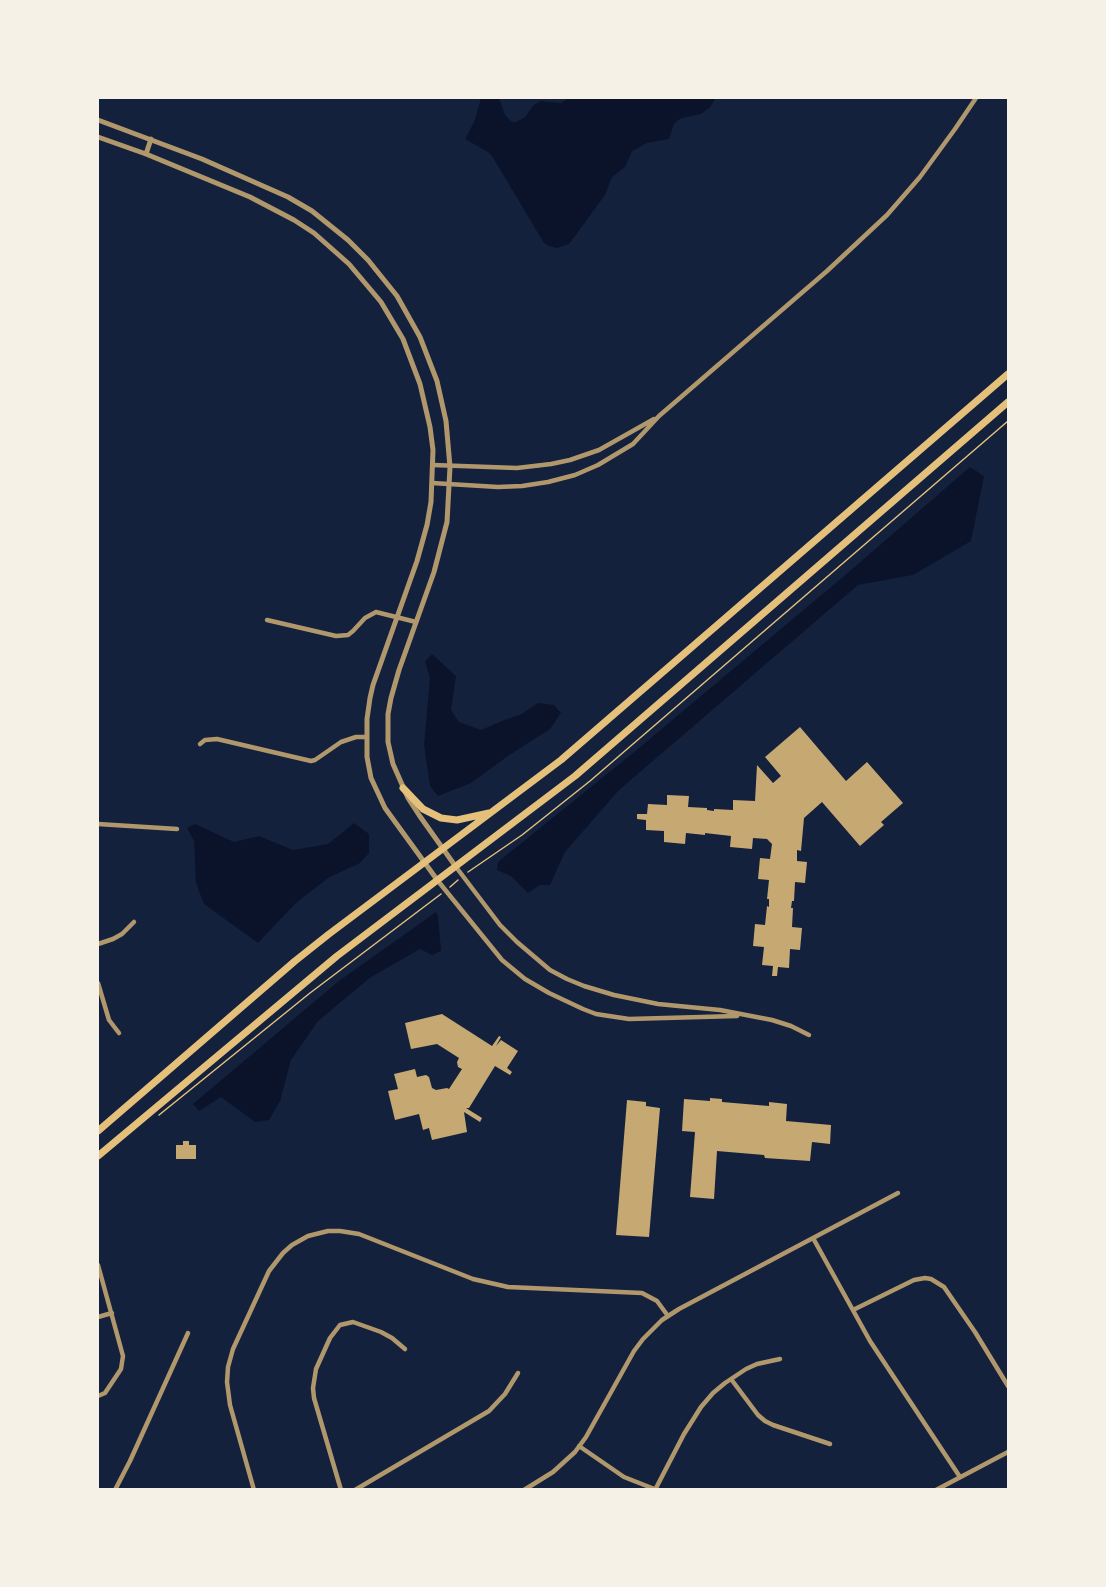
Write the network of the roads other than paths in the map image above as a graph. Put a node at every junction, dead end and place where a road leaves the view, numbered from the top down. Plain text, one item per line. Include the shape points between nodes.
1 (976, 98) edge
2 (98, 120) edge
3 (98, 137) edge
4 (151, 139) junction
5 (146, 154) junction
6 (1008, 374) edge
7 (1008, 402) edge
8 (659, 416) junction
9 (433, 465) junction
10 (450, 467) junction
11 (432, 483) junction
12 (449, 485) junction
13 (398, 618) junction
14 (267, 620) dead end
15 (416, 622) junction
16 (366, 736) junction
17 (200, 744) dead end
18 (403, 788) junction
19 (491, 813) junction
20 (98, 824) edge
21 (177, 829) dead end
22 (443, 849) junction
23 (424, 862) junction
24 (456, 867) junction
25 (438, 880) junction
26 (134, 922) dead end
27 (98, 944) edge
28 (98, 983) edge
29 (748, 1017) junction
30 (119, 1034) dead end
31 (808, 1035) dead end
32 (98, 1131) edge
33 (98, 1156) edge
34 (898, 1193) dead end
35 (813, 1238) junction
36 (98, 1265) edge
37 (853, 1310) junction
38 (112, 1313) junction
39 (668, 1316) junction
40 (98, 1317) edge
41 (188, 1332) dead end
42 (405, 1349) dead end
43 (780, 1359) dead end
44 (518, 1373) dead end
45 (730, 1379) junction
46 (1008, 1386) edge
47 (98, 1396) edge
48 (830, 1444) dead end
49 (579, 1446) junction
50 (1008, 1452) edge
51 (960, 1477) junction
52 (656, 1489) edge
53 (115, 1490) edge
54 (254, 1490) edge
55 (341, 1490) edge
56 (355, 1490) edge
57 (524, 1490) edge
58 (936, 1490) edge

1 - 8 street via 928,167 887,215
2 - 4 street
3 - 5 street
4 - 5 street
4 - 10 street via 288,197 331,225 368,260 397,296 429,359 442,399
5 - 9 street via 272,208 314,233 349,264 393,320 411,358 426,405
6 - 19 main road via 561,760
7 - 24 main road via 575,776
8 - 10 street via 611,445 570,460 517,468
8 - 12 street via 633,444 575,475 522,486
9 - 10 street
9 - 11 street
10 - 12 street
11 - 12 street
11 - 13 street via 427,525
12 - 15 street via 441,547
13 - 14 street via 374,613 342,636
13 - 15 street
13 - 16 street via 373,685
15 - 18 street via 391,698 387,726 389,752
16 - 17 street via 341,742 311,761 217,739
16 - 23 street via 367,758 377,793
18 - 19 main road via 423,809 441,818 456,820
18 - 22 street
19 - 22 main road
20 - 21 street
22 - 23 main road
22 - 24 street
23 - 25 street
23 - 32 main road via 295,961
24 - 25 main road
24 - 29 street via 500,925 550,970 567,979 614,996
25 - 29 street via 502,960 525,979 583,1009 629,1019
25 - 33 main road via 307,981
26 - 27 street via 122,934
28 - 30 street via 109,1020
29 - 31 street via 781,1023
34 - 35 street
35 - 37 street
35 - 39 street
36 - 38 street
37 - 46 street via 914,1280 931,1279 944,1287
37 - 51 street
38 - 40 street
38 - 47 street via 123,1363 105,1393
39 - 49 street via 634,1351
39 - 54 street via 657,1301 642,1293 508,1287 473,1279 359,1234 328,1231 308,1236 283,1253 269,1271 228,1367 230,1405
41 - 53 street
42 - 55 street via 392,1338 360,1323 340,1325 330,1338 316,1369 313,1388
43 - 45 street via 757,1364
44 - 56 street via 489,1411
45 - 48 street via 765,1421
45 - 52 street via 701,1407
49 - 52 street via 624,1478
49 - 57 street via 564,1463
50 - 51 street
51 - 58 street

